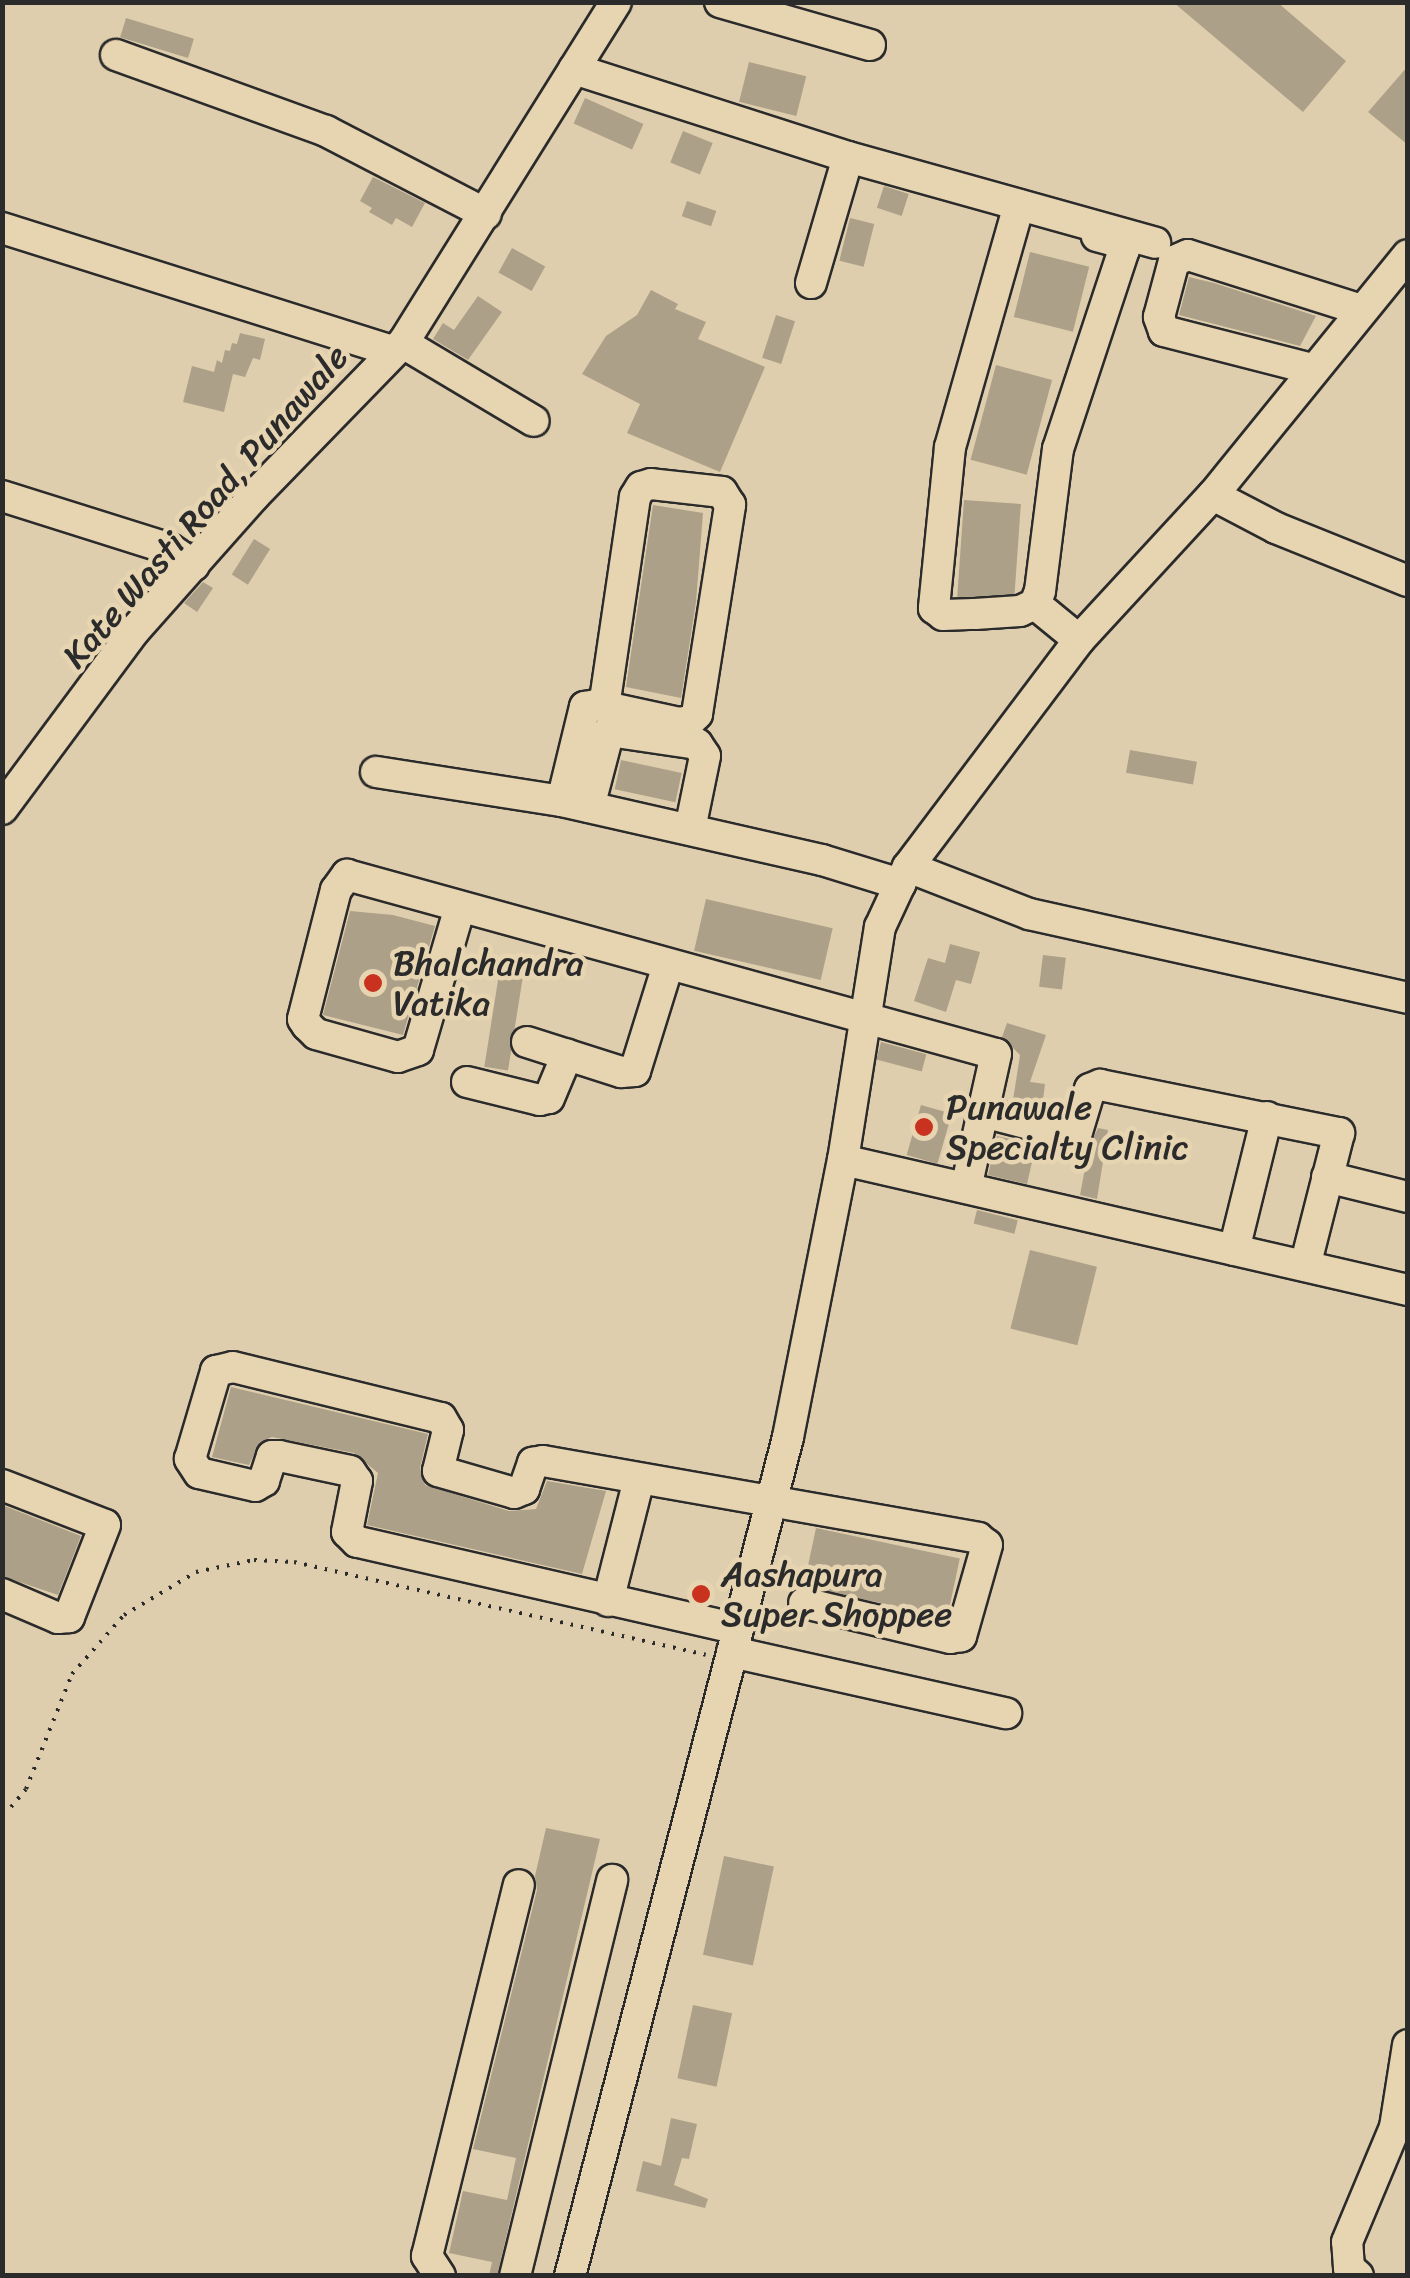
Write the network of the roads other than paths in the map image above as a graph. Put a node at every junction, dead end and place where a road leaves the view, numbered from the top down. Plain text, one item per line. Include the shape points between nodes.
1 (616, 2) edge
2 (720, 2) edge
3 (870, 46) dead end
4 (116, 55) dead end
5 (574, 69) junction
6 (848, 157) junction
7 (1018, 210) junction
8 (486, 214) junction
9 (2, 228) edge
10 (1155, 243) dead end
11 (1408, 255) edge
12 (811, 283) dead end
13 (1361, 310) junction
14 (398, 347) junction
15 (1312, 369) junction
16 (534, 422) dead end
17 (1213, 495) junction
18 (2, 496) edge
19 (194, 564) junction
20 (1408, 581) edge
21 (1035, 604) junction
22 (1079, 640) junction
23 (604, 707) junction
24 (376, 772) dead end
25 (576, 804) junction
26 (2, 810) edge
27 (690, 830) junction
28 (904, 876) junction
29 (460, 907) junction
30 (668, 965) junction
31 (1408, 998) edge
32 (864, 1020) junction
33 (527, 1042) dead end
34 (567, 1055) junction
35 (466, 1082) dead end
36 (983, 1112) junction
37 (1267, 1117) junction
38 (843, 1160) junction
39 (1328, 1177) junction
40 (966, 1188) junction
41 (1408, 1196) edge
42 (1234, 1250) junction
43 (1305, 1266) junction
44 (1408, 1290) edge
45 (640, 1479) junction
46 (2, 1485) edge
47 (770, 1504) junction
48 (2, 1594) edge
49 (608, 1601) junction
50 (804, 1603) dead end
51 (733, 1647) junction
52 (1006, 1713) dead end
53 (612, 1880) dead end
54 (520, 1885) dead end
55 (1408, 2045) edge
56 (440, 2276) edge
57 (515, 2276) edge
58 (570, 2276) edge
59 (1358, 2276) edge

1 - 5 street, Kate Wasti Road, Punawale
2 - 3 street
4 - 8 street via 326,131
5 - 6 street
5 - 8 street, Kate Wasti Road, Punawale
6 - 7 street
6 - 12 street
7 - 10 street
7 - 21 street via 1120,242 1124,250 1058,449
7 - 21 street via 950,446 934,608 944,615 975,614
8 - 14 street, Kate Wasti Road, Punawale
9 - 14 street
11 - 13 street
13 - 15 street
13 - 15 street via 1188,256 1174,261 1159,317 1164,331
14 - 16 street
14 - 19 street, Kate Wasti Road, Punawale
15 - 17 street
17 - 20 street
17 - 22 street
18 - 19 street via 170,548
19 - 26 street, Kate Wasti Road, Punawale via 135,630
21 - 22 street
22 - 28 street
23 - 23 street via 635,497 651,484 722,492 730,505 696,714 679,723
23 - 25 street via 585,707 580,716
24 - 25 street
25 - 27 street
25 - 27 street via 609,731 697,744 705,756
27 - 28 street
28 - 31 street via 1029,914
28 - 32 street via 880,926
29 - 29 street via 347,875 340,880 303,1018 307,1026 398,1057 418,1050
29 - 30 street
30 - 32 street
30 - 34 street via 635,1071
32 - 36 street via 996,1054
32 - 38 street
33 - 34 street
34 - 35 street via 554,1092 540,1100
36 - 37 street via 1077,1132 1090,1089 1100,1085
36 - 40 street
37 - 39 street via 1338,1133
37 - 42 street
38 - 40 street
38 - 47 street
39 - 41 street
39 - 43 street
40 - 42 street
42 - 43 street
43 - 44 street
45 - 47 street
45 - 49 street
45 - 49 street via 538,1461 520,1493 460,1479 438,1472 448,1430 441,1418 234,1368 216,1371 190,1459 200,1474 256,1486 272,1456 350,1471 357,1481 347,1532 357,1542
46 - 48 street via 105,1525 69,1617
47 - 50 street via 978,1538 987,1545 962,1636
47 - 51 street
49 - 51 street
51 - 52 street
51 - 58 street
53 - 57 street
54 - 56 street via 427,2256
55 - 59 street via 1395,2127 1347,2242 1350,2268

